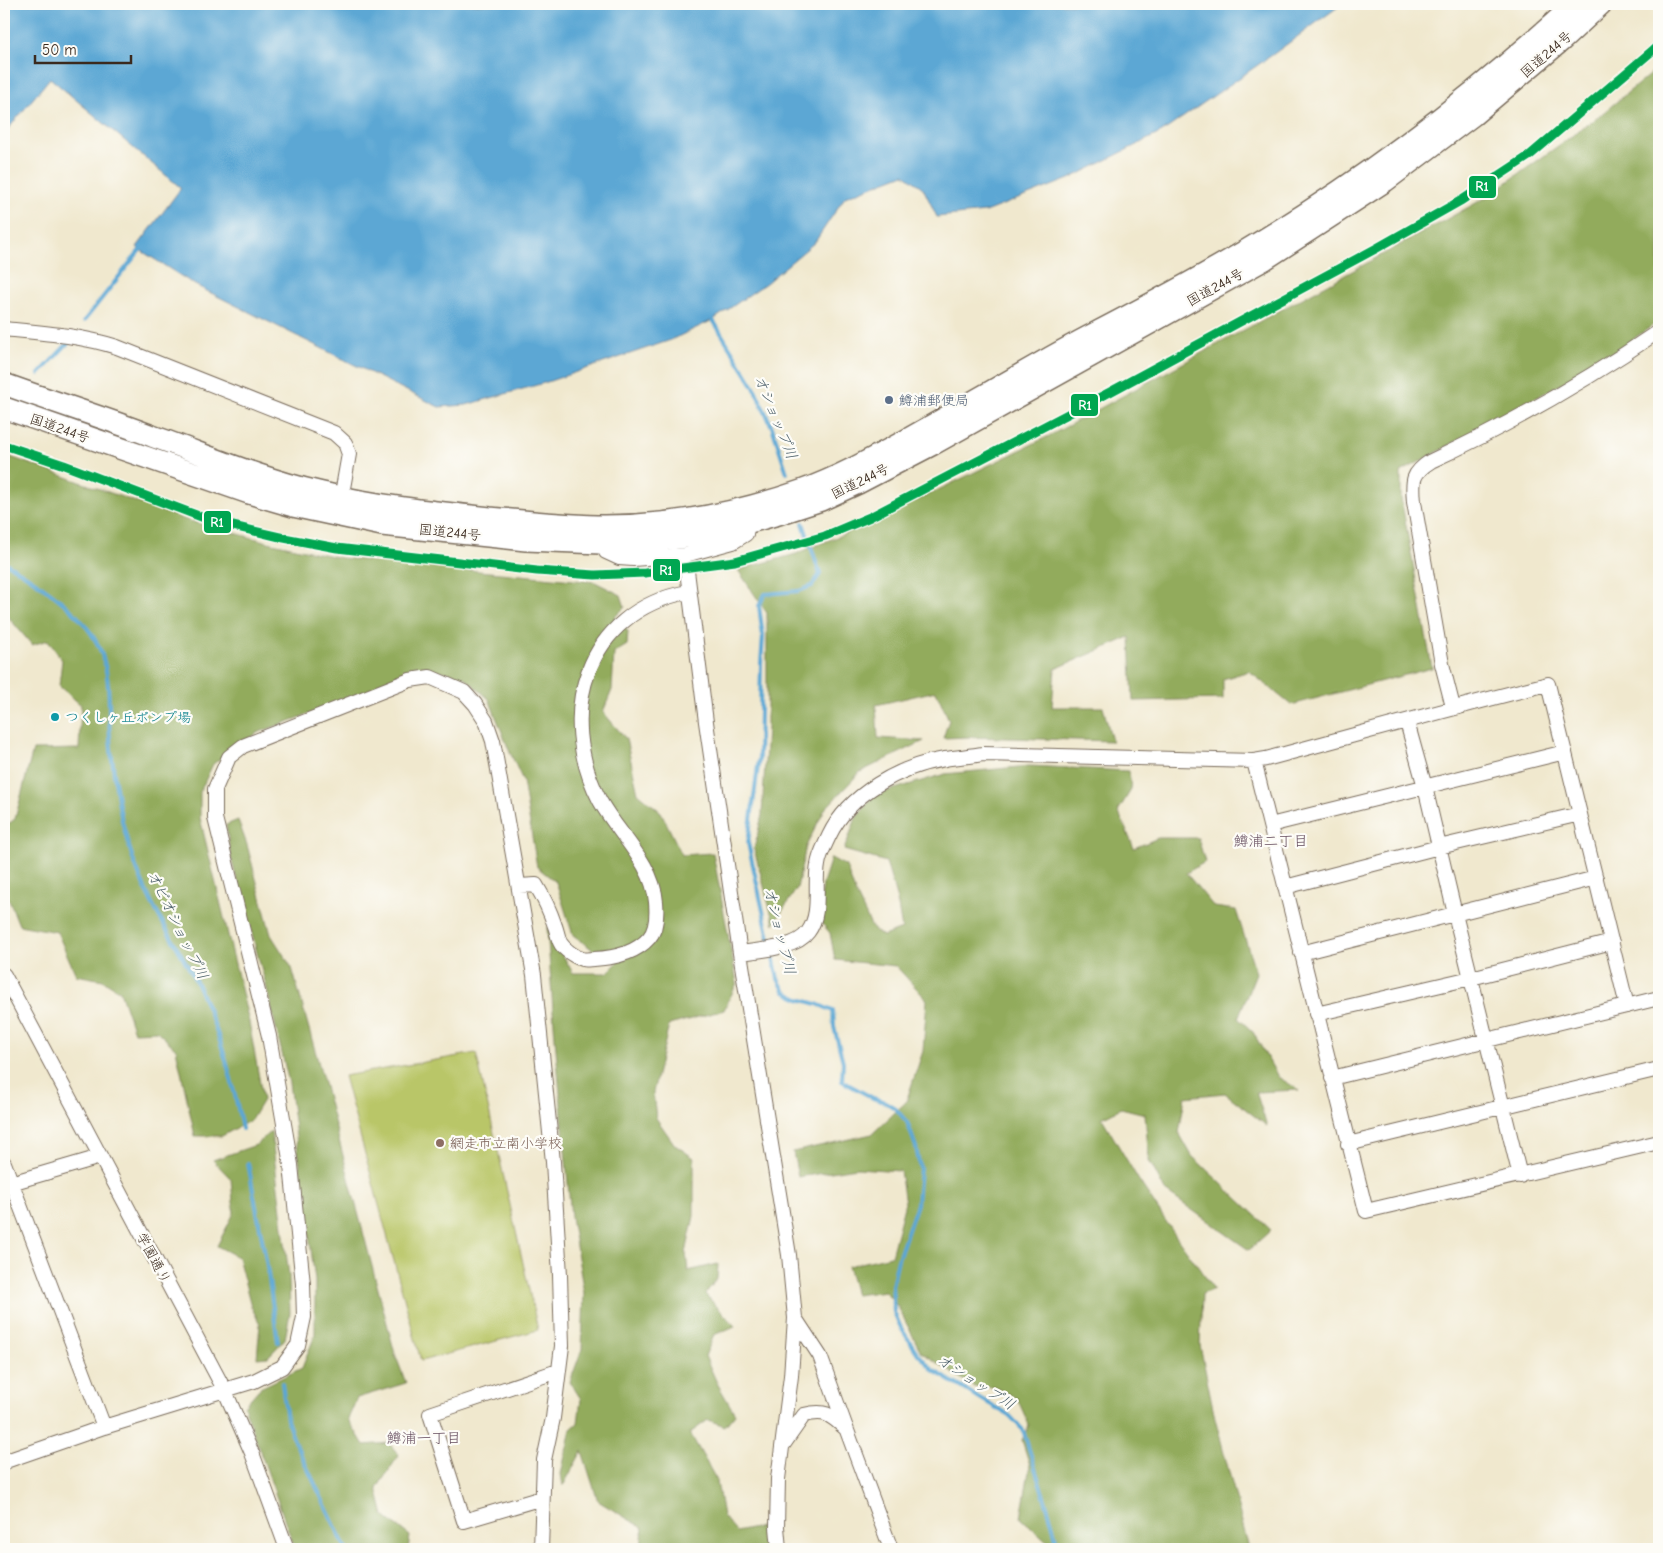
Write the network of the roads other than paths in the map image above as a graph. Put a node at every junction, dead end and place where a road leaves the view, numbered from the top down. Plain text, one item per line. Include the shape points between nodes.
1 (1575, 4) edge
2 (1601, 4) edge
3 (4, 329) edge
4 (1659, 331) edge
5 (10, 386) edge
6 (5, 413) edge
7 (340, 507) junction
8 (746, 515) junction
9 (600, 535) junction
10 (685, 555) junction
11 (688, 592) junction
12 (1453, 707) junction
13 (1407, 722) junction
14 (1565, 752) junction
15 (1254, 761) junction
16 (1425, 787) junction
17 (1580, 814) junction
18 (1270, 825) junction
19 (1439, 847) junction
20 (1596, 878) junction
21 (519, 886) junction
22 (1285, 887) junction
23 (1455, 914) junction
24 (1612, 942) junction
25 (740, 953) junction
26 (1301, 953) junction
27 (4, 975) edge
28 (1471, 978) junction
29 (1659, 998) edge
30 (1627, 1006) junction
31 (1316, 1014) junction
32 (1486, 1039) junction
33 (1659, 1069) edge
34 (1332, 1078) junction
35 (1503, 1107) junction
36 (1659, 1142) edge
37 (1348, 1144) junction
38 (100, 1156) junction
39 (4, 1163) edge
40 (1520, 1176) junction
41 (7, 1183) edge
42 (794, 1318) junction
43 (558, 1371) junction
44 (225, 1391) junction
45 (104, 1427) junction
46 (846, 1428) junction
47 (782, 1447) junction
48 (5, 1460) edge
49 (542, 1498) junction
50 (287, 1549) edge
51 (541, 1549) edge
52 (779, 1549) edge
53 (891, 1549) edge

1 - 8 highway, 国道244号 via 1465,100 1390,156 1255,246 856,468
2 - 8 highway, 国道244号 via 1473,116 1385,181 1265,259 875,474 820,500
3 - 7 street via 88,338 117,346 334,433 345,443 349,454
4 - 12 street via 1520,418 1431,461 1414,477 1414,502 1442,664
5 - 6 street
5 - 7 highway, 国道244号 via 314,491
6 - 7 highway, 国道244号 via 293,506
7 - 9 highway, 国道244号 via 412,510
8 - 9 highway, 国道244号 via 718,515 648,524
8 - 10 street via 746,534 733,542
9 - 10 street via 606,552 619,558
10 - 11 street
11 - 21 street via 673,595 621,622 600,647 588,672 580,701 580,732 593,784 608,816 643,865 654,890 657,916 650,937 622,955 584,960 561,944 536,885
11 - 25 street
12 - 13 street
12 - 14 street via 1548,684
13 - 15 street
13 - 16 street
14 - 16 street
14 - 17 street
15 - 18 street
15 - 25 street via 983,754 944,759 904,771 852,802 836,822 818,864 816,914 808,932 790,944
16 - 18 street
16 - 19 street
17 - 19 street
17 - 20 street
18 - 22 street
19 - 22 street
19 - 23 street
20 - 23 street
20 - 24 street
21 - 43 street via 539,1014 553,1162 562,1346
21 - 44 street via 493,741 486,721 464,692 446,683 430,677 410,680 265,736 229,757 215,789 215,818 270,1046 291,1165 304,1317 298,1345 282,1367
22 - 26 street
23 - 26 street
23 - 28 street
24 - 28 street
24 - 30 street
25 - 42 street via 789,1255
26 - 31 street
27 - 38 street, 学園通り
28 - 31 street
28 - 32 street
29 - 30 street
30 - 32 street
31 - 34 street
32 - 34 street
32 - 35 street
33 - 35 street
34 - 37 street
35 - 37 street
35 - 40 street
36 - 40 street
37 - 40 street via 1366,1211
38 - 41 street
38 - 44 street, 学園通り
39 - 41 street
41 - 45 street
42 - 46 street via 820,1356
42 - 47 street
43 - 49 street via 544,1460
43 - 49 street via 430,1414 464,1521
44 - 45 street
44 - 50 street, 学園通り
45 - 48 street
46 - 47 street via 831,1416 818,1412 804,1415
46 - 53 street
47 - 52 street via 778,1488
49 - 51 street

